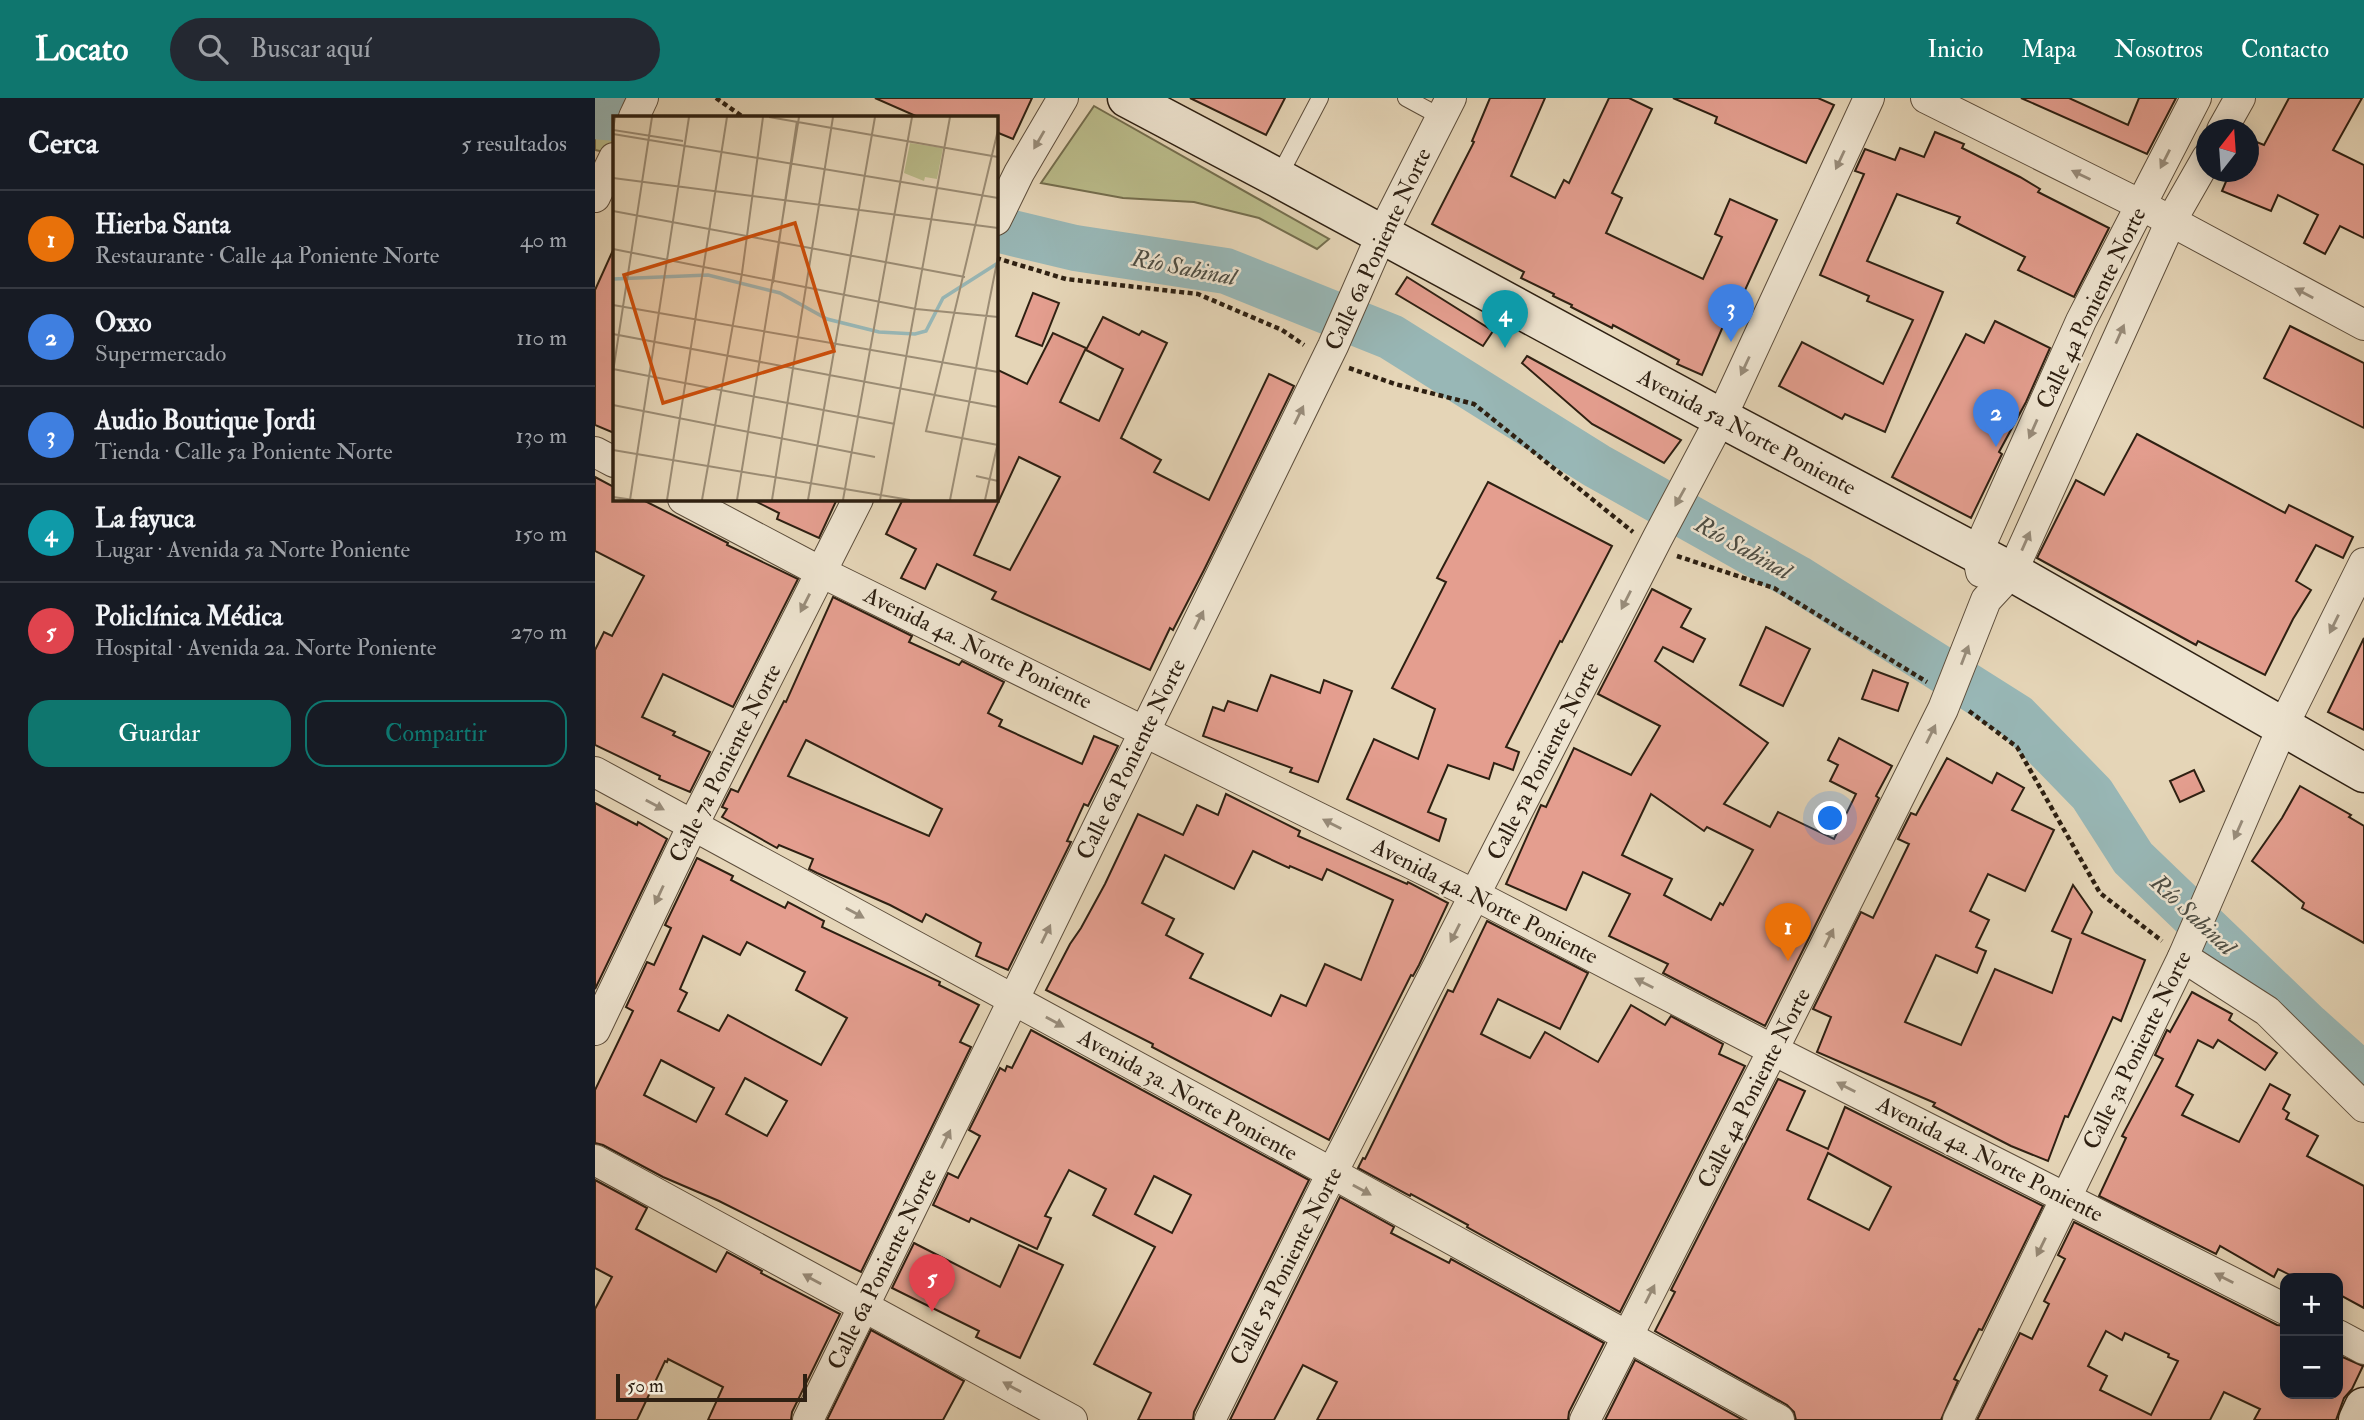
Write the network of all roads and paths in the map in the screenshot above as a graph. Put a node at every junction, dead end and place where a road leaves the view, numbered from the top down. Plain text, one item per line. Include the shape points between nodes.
1 (643, 98) edge
2 (716, 98) edge
3 (1063, 98) edge
4 (1126, 98) edge
5 (1320, 98) edge
6 (1406, 98) edge
7 (1869, 98) edge
8 (1926, 98) edge
9 (2196, 98) edge
10 (2240, 98) edge
11 (1446, 107) edge
12 (634, 116) edge
13 (742, 116) edge
14 (2228, 119) edge
15 (613, 160) edge
16 (2196, 177) edge
17 (1278, 178) junction
18 (595, 197) edge
19 (2141, 205) junction
20 (997, 218) edge
21 (2171, 221) junction
22 (1382, 234) junction
23 (997, 258) edge
24 (2364, 325) edge
25 (1330, 353) junction
26 (1721, 418) junction
27 (595, 452) edge
28 (613, 461) edge
29 (685, 500) edge
30 (857, 500) edge
31 (1655, 543) junction
32 (1977, 553) junction
33 (2364, 563) edge
34 (821, 572) junction
35 (2012, 572) junction
36 (1982, 610) junction
37 (1950, 693) junction
38 (2283, 726) junction
39 (1145, 730) junction
40 (595, 772) edge
41 (2364, 773) edge
42 (693, 825) junction
43 (1475, 895) junction
44 (2186, 950) junction
45 (1013, 1000) junction
46 (595, 1030) edge
47 (1773, 1050) junction
48 (2364, 1107) edge
49 (595, 1160) edge
50 (1332, 1174) junction
51 (2065, 1196) junction
52 (2280, 1306) edge
53 (864, 1307) junction
54 (2340, 1336) edge
55 (1628, 1338) junction
56 (2364, 1349) edge
57 (2364, 1407) edge
58 (808, 1420) edge
59 (1072, 1420) edge
60 (1210, 1420) edge
61 (1585, 1420) edge
62 (1779, 1420) edge
63 (1958, 1420) edge
64 (2357, 1420) edge

1 - 12 street
2 - 13 path
3 -> 20 street
4 - 17 main road, Avenida 5a Norte Poniente
5 - 17 lane
6 - 11 lane
7 -> 26 street, Calle 5a Poniente Norte
19 -> 8 street
9 -> 19 street, Calle 4a Poniente Norte
10 - 14 street
11 - 22 street, Calle 6a Poniente Norte
15 - 18 street
16 - 21 street, Calle 4a Poniente Norte
17 - 22 main road, Avenida 5a Norte Poniente
19 - 21 street
19 -> 32 street, Calle 4a Poniente Norte via 2081,321
24 -> 21 street
35 -> 21 street, Calle 4a Poniente Norte
22 - 25 street, Calle 6a Poniente Norte
22 - 26 main road, Avenida 5a Norte Poniente
23 - 25 path via 1066,279 1198,294
25 - 31 path via 1395,384 1474,404
39 -> 25 street, Calle 6a Poniente Norte
26 -> 31 street, Calle 5a Poniente Norte
26 - 32 main road, Avenida 5a Norte Poniente
27 - 28 street
29 - 34 street, Avenida 4a. Norte Poniente
30 - 34 street, Calle 7a Poniente Norte
31 - 37 path via 1774,588
31 -> 43 street, Calle 5a Poniente Norte
32 - 35 main road, Avenida 5a Norte Poniente
32 - 36 street
33 -> 38 street, Calle 3a Poniente Norte
34 - 39 street, Avenida 4a. Norte Poniente
34 -> 42 street, Calle 7a Poniente Norte
35 - 36 street, Calle 4a Poniente Norte
35 - 38 main road, Avenida 5a Norte Poniente
37 -> 36 street, Calle 4a Poniente Norte
37 - 44 path via 2017,747 2100,893
47 -> 37 street, Calle 4a Poniente Norte
38 - 41 main road, Avenida 5a Norte Poniente
38 -> 44 street, Calle 3a Poniente Norte
43 -> 39 street, Avenida 4a. Norte Poniente
45 -> 39 street, Calle 6a Poniente Norte
40 -> 42 street, Avenida 3a. Norte Poniente
42 -> 45 street, Avenida 3a. Norte Poniente
42 -> 46 street, Calle 7a Poniente Norte
47 -> 43 street, Avenida 4a. Norte Poniente
43 -> 50 street, Calle 5a Poniente Norte
44 - 48 street via 2267,1011
44 - 51 street, Calle 3a Poniente Norte
45 -> 50 street, Avenida 3a. Norte Poniente
53 -> 45 street, Calle 6a Poniente Norte
51 -> 47 street, Avenida 4a. Norte Poniente
55 -> 47 street, Calle 4a Poniente Norte
53 -> 49 street
50 -> 55 street, Avenida 3a. Norte Poniente
50 - 60 street, Calle 5a Poniente Norte
52 -> 51 street, Avenida 4a. Norte Poniente
51 -> 63 street, Calle 3a Poniente Norte
53 - 58 street, Calle 6a Poniente Norte
59 -> 53 street
54 - 56 street
55 - 61 street, Calle 4a Poniente Norte
55 - 62 street, Avenida 3a. Norte Poniente
57 - 64 main road

